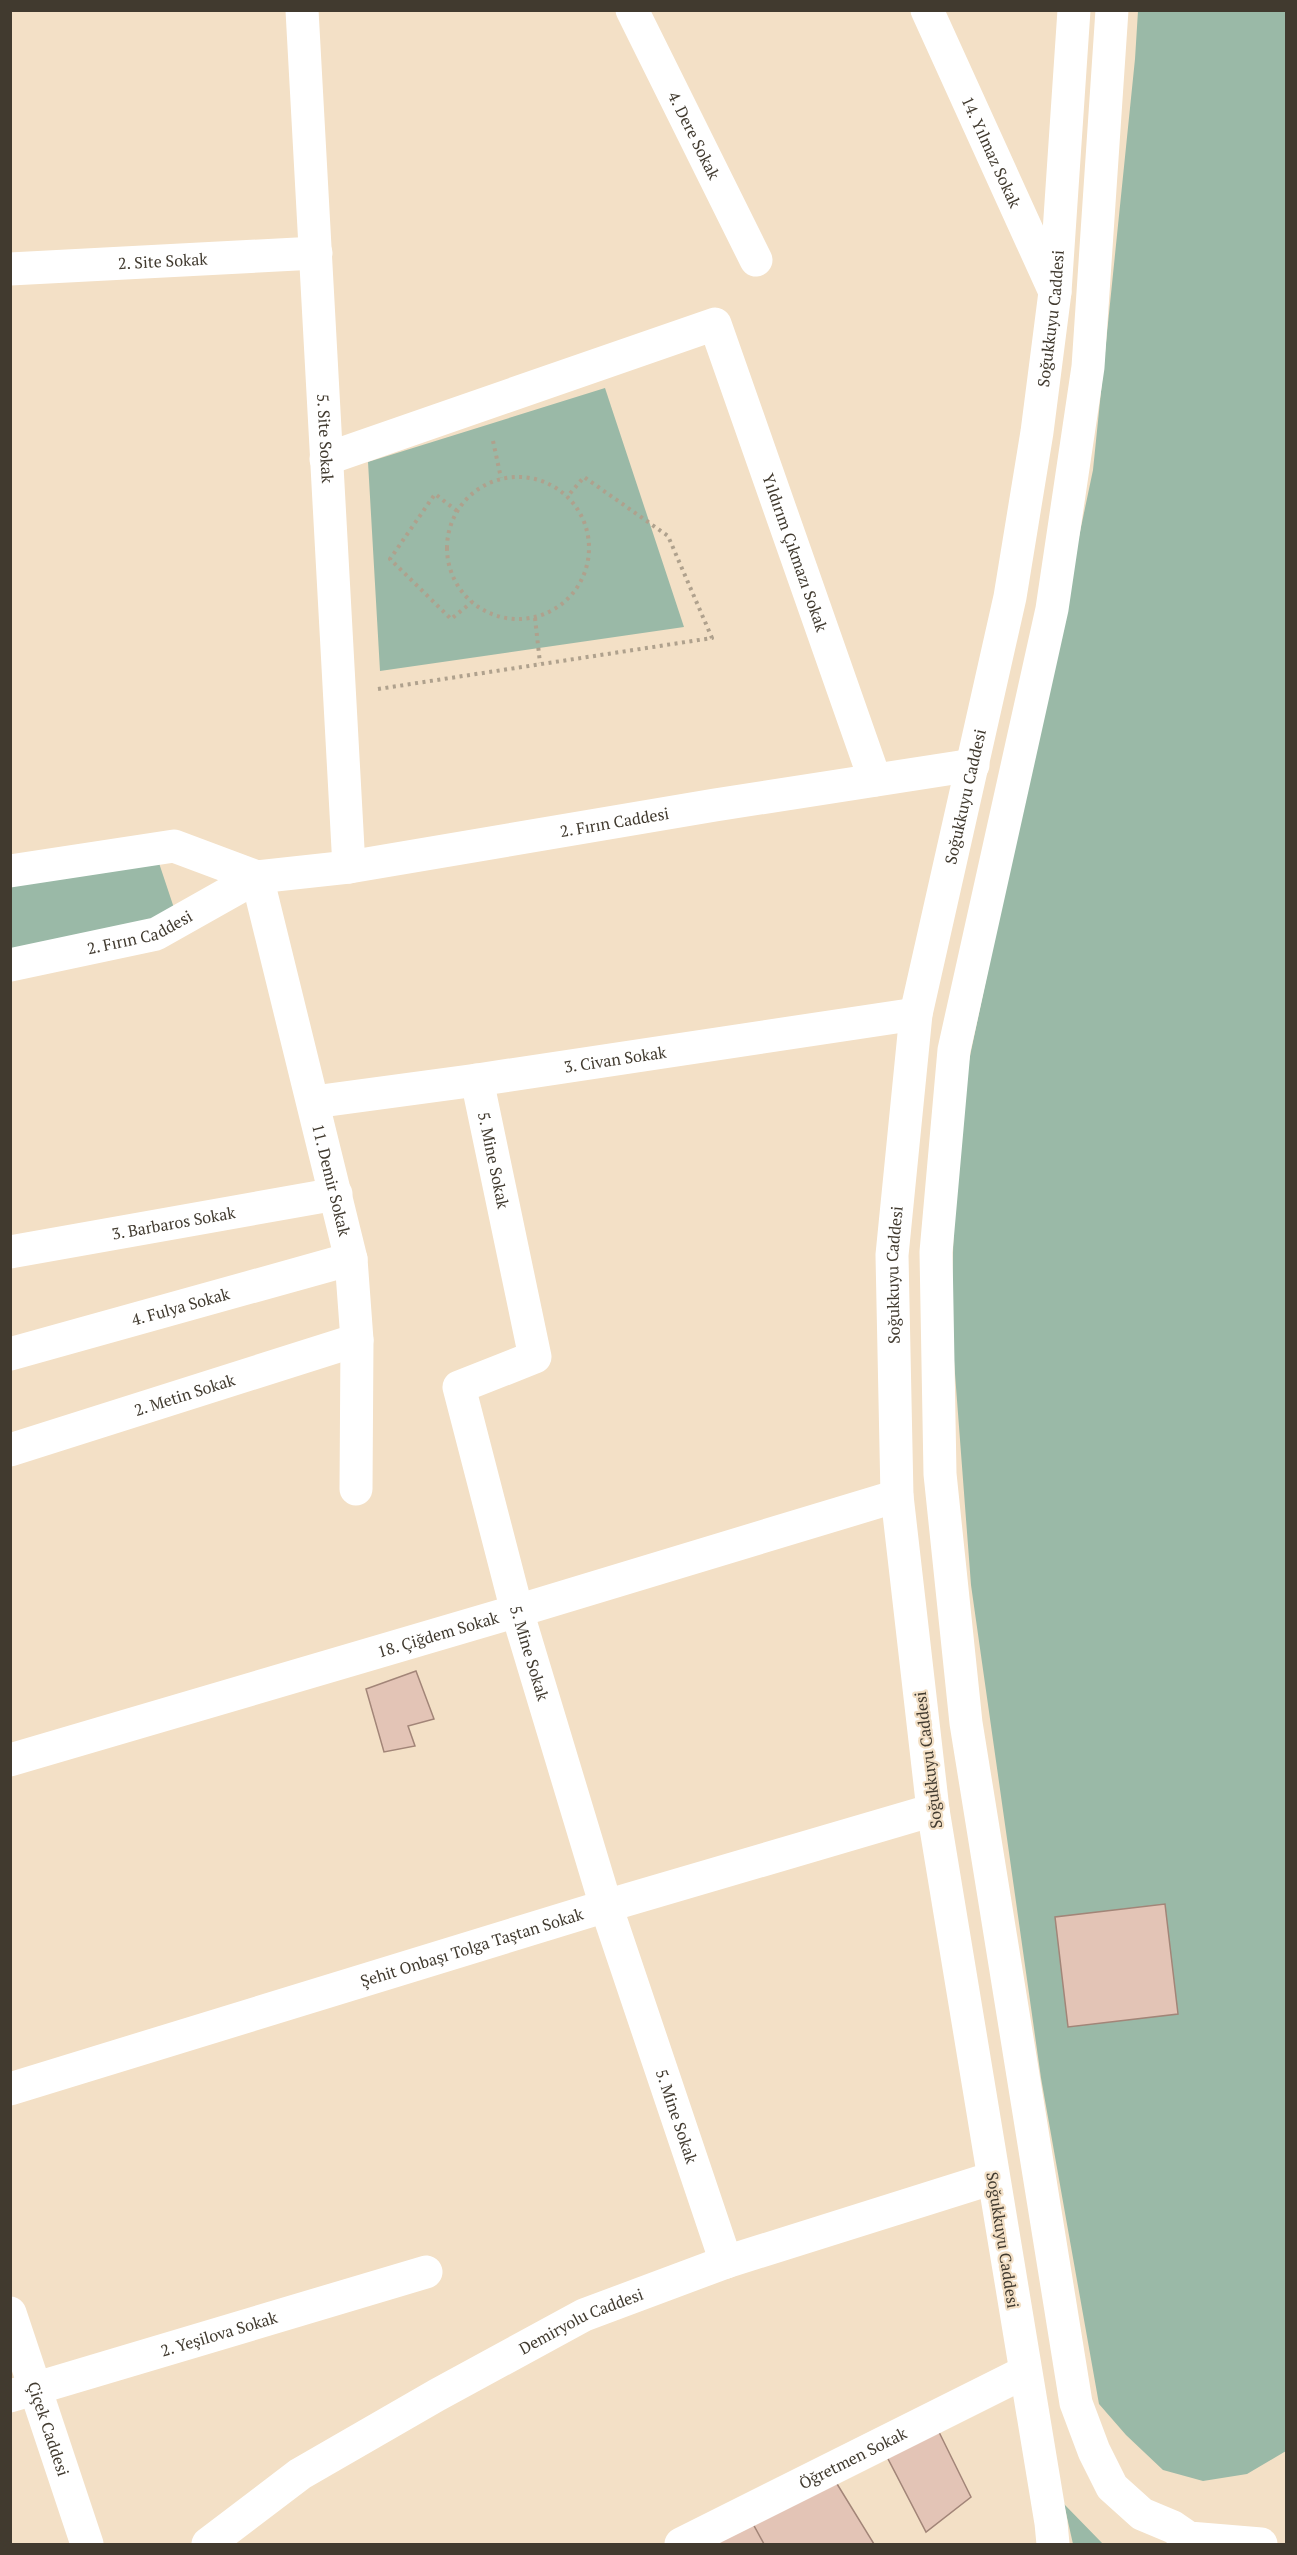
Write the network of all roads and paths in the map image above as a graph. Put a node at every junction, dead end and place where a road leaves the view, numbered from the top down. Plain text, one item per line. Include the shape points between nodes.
1 (302, 10) edge
2 (632, 10) edge
3 (927, 10) edge
4 (1074, 10) edge
5 (1112, 10) edge
6 (316, 253) junction
7 (756, 260) dead end
8 (10, 269) edge
9 (1055, 292) junction
10 (326, 459) junction
11 (567, 497) junction
12 (457, 511) junction
13 (472, 602) junction
14 (535, 618) junction
15 (540, 663) junction
16 (340, 695) junction
17 (973, 765) junction
18 (875, 780) junction
19 (349, 867) junction
20 (10, 871) edge
21 (257, 877) junction
22 (10, 965) edge
23 (916, 1014) junction
24 (477, 1080) junction
25 (314, 1102) junction
26 (336, 1194) junction
27 (10, 1252) edge
28 (351, 1259) junction
29 (357, 1340) junction
30 (10, 1354) edge
31 (10, 1450) edge
32 (356, 1489) dead end
33 (897, 1496) junction
34 (518, 1611) junction
35 (10, 1760) edge
36 (933, 1810) junction
37 (606, 1906) junction
38 (10, 2089) edge
39 (993, 2178) junction
40 (726, 2262) junction
41 (426, 2272) dead end
42 (10, 2313) edge
43 (1025, 2372) junction
44 (23, 2392) edge
45 (1287, 2536) edge
46 (87, 2544) edge
47 (208, 2544) edge
48 (681, 2544) edge
49 (1053, 2544) edge
50 (1261, 2544) edge
51 (1276, 2544) edge

1 - 6 street, 5. Site Sokak
2 - 7 street, 4. Dere Sokak
3 - 9 street, 14. Yılmaz Sokak
4 - 9 street, Soğukkuyu Caddesi
5 - 50 street via 1088,367 1052,609 954,1050 936,1252 940,1474 966,1723 1076,2403 1112,2487 1142,2514 1190,2538
6 - 8 street, 2. Site Sokak
6 - 10 street, 5. Site Sokak
9 - 17 street, Soğukkuyu Caddesi via 1011,597
10 - 16 street, 5. Site Sokak
10 - 18 street, Yıldırım Çıkmazı Sokak via 715,324
11 - 12 path via 555,486 530,477 501,478 476,490
11 - 14 path via 576,505 588,531 589,559 580,585 560,606
11 - 15 path via 584,477 668,536 712,638
12 - 13 path via 447,537 448,565 460,591
12 - 13 path via 435,494 390,559 451,619
13 - 14 path via 481,610 507,619
14 - 15 path
15 - 16 path
16 - 19 street, 5. Site Sokak
17 - 18 street, 2. Fırın Caddesi
17 - 23 street, Soğukkuyu Caddesi
18 - 19 street, 2. Fırın Caddesi
19 - 21 street, 2. Fırın Caddesi
20 - 21 street, 2. Fırın Caddesi via 174,846
21 - 22 street, 2. Fırın Caddesi via 156,934
21 - 25 street, 11. Demir Sokak
23 - 24 street, 3. Civan Sokak
23 - 33 street, Soğukkuyu Caddesi via 892,1256
24 - 25 street, 3. Civan Sokak
24 - 34 street, 5. Mine Sokak via 535,1357 459,1387
25 - 26 street, 11. Demir Sokak
26 - 27 street, 3. Barbaros Sokak
26 - 28 street, 11. Demir Sokak
28 - 29 street, 11. Demir Sokak
28 - 30 street, 4. Fulya Sokak
29 - 31 street, 2. Metin Sokak
29 - 32 street, 11. Demir Sokak
33 - 34 street, 18. Çiğdem Sokak
33 - 36 street, Soğukkuyu Caddesi
34 - 35 street, 18. Çiğdem Sokak
34 - 37 street, 5. Mine Sokak
36 - 37 street, Şehit Onbaşı Tolga Taştan Sokak
36 - 39 street, Soğukkuyu Caddesi
37 - 38 street, Şehit Onbaşı Tolga Taştan Sokak
37 - 40 street, 5. Mine Sokak
39 - 40 street, Demiryolu Caddesi
39 - 43 street, Soğukkuyu Caddesi
40 - 47 street, Demiryolu Caddesi via 584,2315 437,2395 300,2474
41 - 44 street, 2. Yeşilova Sokak
42 - 44 street, Çiçek Caddesi
43 - 48 street, Öğretmen Sokak
43 - 49 street, Soğukkuyu Caddesi
44 - 46 street, Çiçek Caddesi
45 - 51 street

